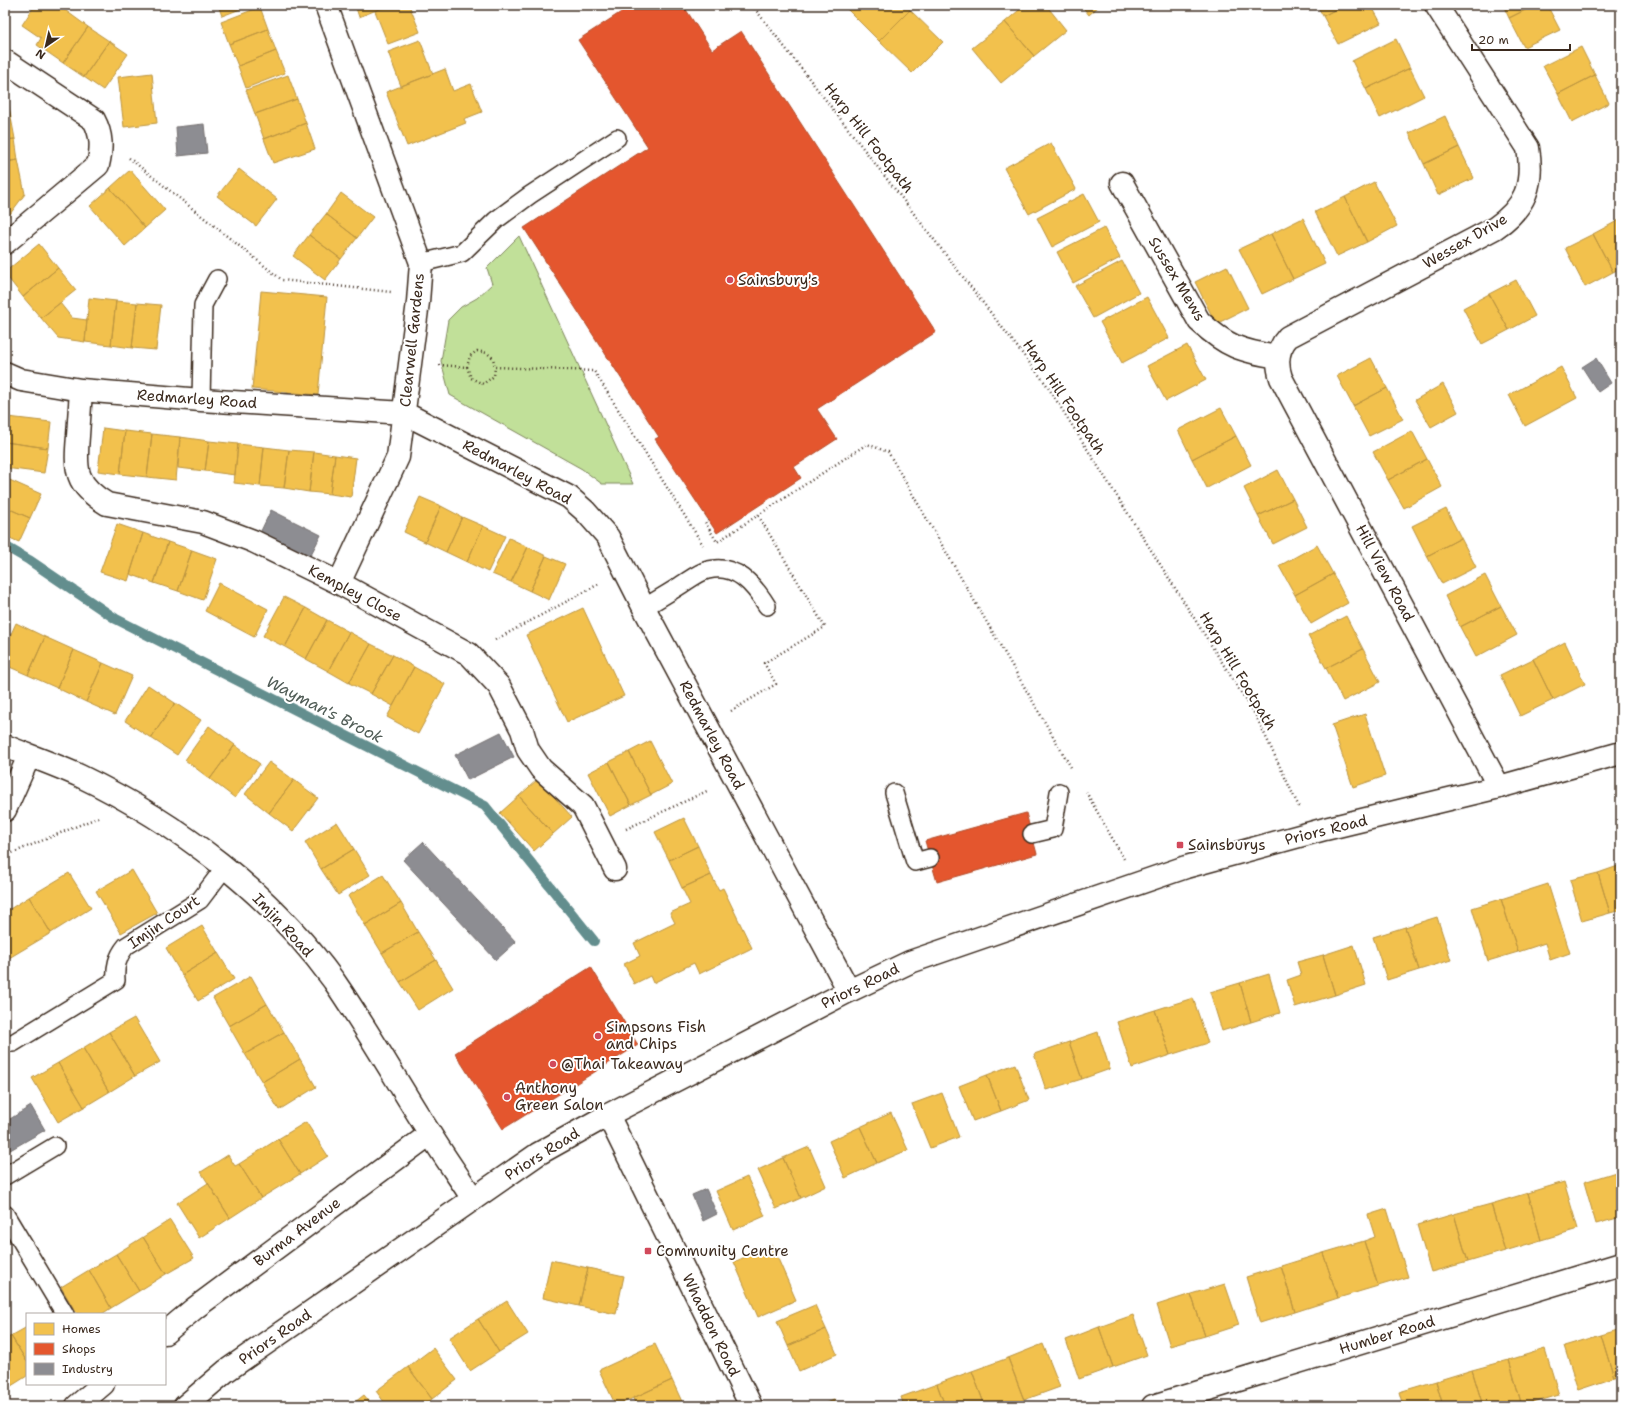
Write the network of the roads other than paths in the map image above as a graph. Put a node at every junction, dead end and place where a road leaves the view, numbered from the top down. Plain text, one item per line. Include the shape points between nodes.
1 (326, 5) edge
2 (1436, 5) edge
3 (5, 61) edge
4 (617, 138) dead end
5 (1122, 183) dead end
6 (5, 243) edge
7 (421, 263) junction
8 (217, 279) dead end
9 (1278, 357) junction
10 (5, 373) edge
11 (81, 390) junction
12 (201, 400) junction
13 (404, 413) junction
14 (339, 583) junction
15 (767, 606) dead end
16 (644, 608) junction
17 (5, 746) edge
18 (1621, 753) edge
19 (29, 756) junction
20 (1500, 787) junction
21 (894, 792) dead end
22 (1058, 792) dead end
23 (5, 810) edge
24 (1032, 834) dead end
25 (930, 858) dead end
26 (225, 867) junction
27 (615, 869) dead end
28 (848, 991) junction
29 (13, 1043) dead end
30 (608, 1115) junction
31 (430, 1134) junction
32 (55, 1146) dead end
33 (5, 1176) edge
34 (473, 1199) junction
35 (5, 1214) edge
36 (1621, 1264) edge
37 (64, 1313) edge
38 (166, 1332) edge
39 (102, 1385) edge
40 (77, 1406) edge
41 (185, 1406) edge
42 (751, 1406) edge
43 (1153, 1406) edge

1 - 7 street, Clearwell Gardens
2 - 9 street, Wessex Drive via 1528,148 1531,165 1525,197 1512,215 1496,228 1294,332 1282,343
3 - 6 street via 94,120 100,136 101,150 98,165
4 - 7 lane via 524,199 496,220 462,253
5 - 9 street, Sussex Mews via 1199,321 1216,337 1231,346 1251,353
7 - 13 street, Clearwell Gardens
8 - 12 lane via 203,305
9 - 20 street, Hill View Road via 1280,378
10 - 11 street, Redmarley Road via 21,380
11 - 12 street, Redmarley Road
11 - 14 street, Kempley Close via 76,461 78,474 94,496 107,504 203,522 253,541
12 - 13 street, Redmarley Road
13 - 14 street, Clearwell Gardens via 398,457
13 - 16 street, Redmarley Road via 569,497 608,537
14 - 27 street, Kempley Close via 470,654 499,686 522,730 528,750 540,769 583,806
15 - 16 lane via 758,591 745,578 732,571 720,569 707,570
16 - 28 street, Redmarley Road
17 - 19 street, Imjin Road
18 - 20 street, Priors Road
19 - 23 street
19 - 26 street, Imjin Road via 78,775 132,804 191,840
20 - 28 street, Priors Road via 1309,833 1186,867 910,962
21 - 25 lane via 915,862
22 - 24 lane via 1053,829
26 - 29 lane, Imjin Court via 200,900 126,946 118,957 115,968 116,980
26 - 31 street, Imjin Road via 264,902 333,980
28 - 30 street, Priors Road
30 - 34 street, Priors Road via 538,1154
30 - 42 street, Whaddon Road
31 - 34 street, Imjin Road
31 - 38 street, Burma Avenue
32 - 33 lane
34 - 41 street, Priors Road via 226,1371
35 - 37 lane
36 - 43 street, Humber Road
39 - 40 street

